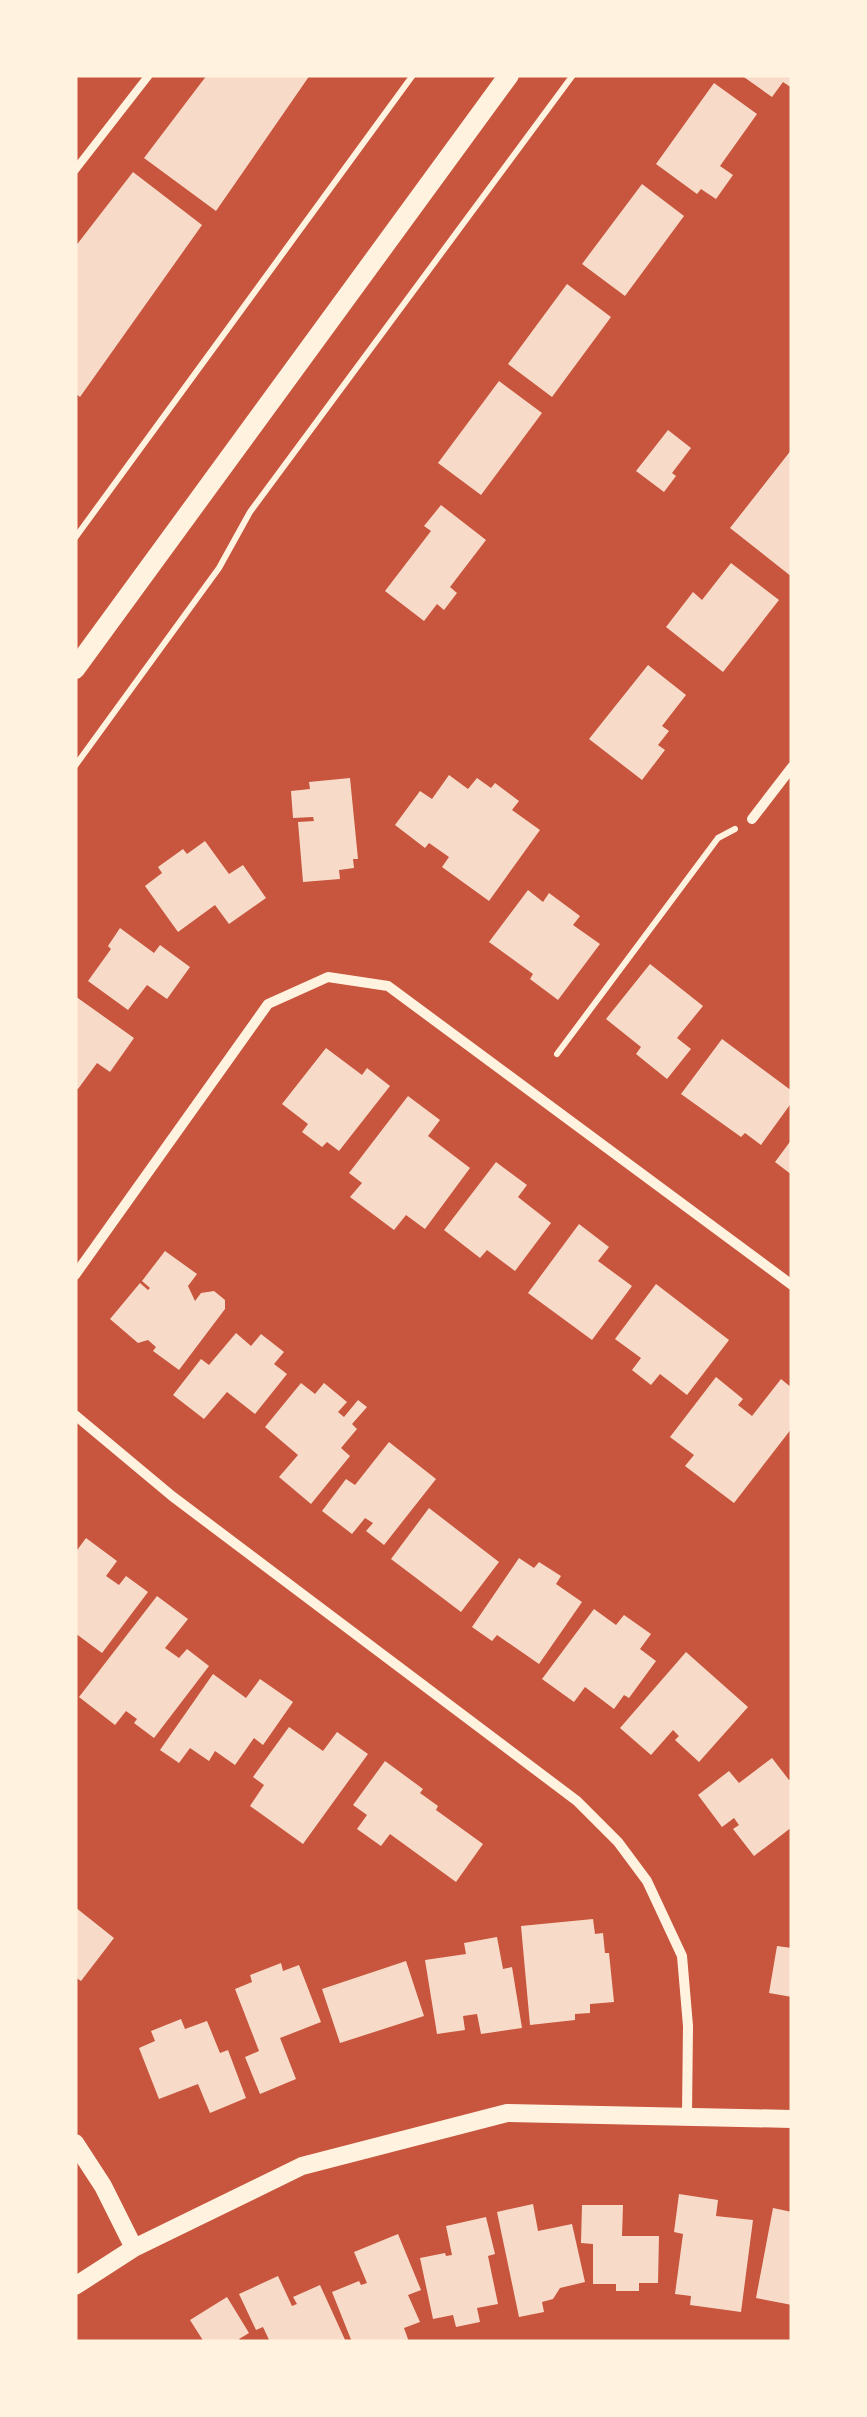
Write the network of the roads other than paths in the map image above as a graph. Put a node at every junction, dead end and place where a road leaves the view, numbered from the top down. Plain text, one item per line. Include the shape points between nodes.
1 (148, 75) edge
2 (509, 75) edge
3 (75, 170) edge
4 (75, 669) edge
5 (792, 767) edge
6 (752, 819) road end
7 (75, 1276) edge
8 (792, 1285) edge
9 (75, 1416) edge
10 (687, 2115) junction
11 (792, 2118) edge
12 (75, 2143) edge
13 (134, 2248) junction
14 (75, 2286) edge

1 - 3 lane
2 - 4 main road
5 - 6 street
7 - 8 street via 268,1004 328,977 388,986
9 - 10 street via 577,1802 618,1842 647,1881 682,1956
10 - 11 street
10 - 13 street via 506,2113 302,2166
12 - 13 street
13 - 14 street

